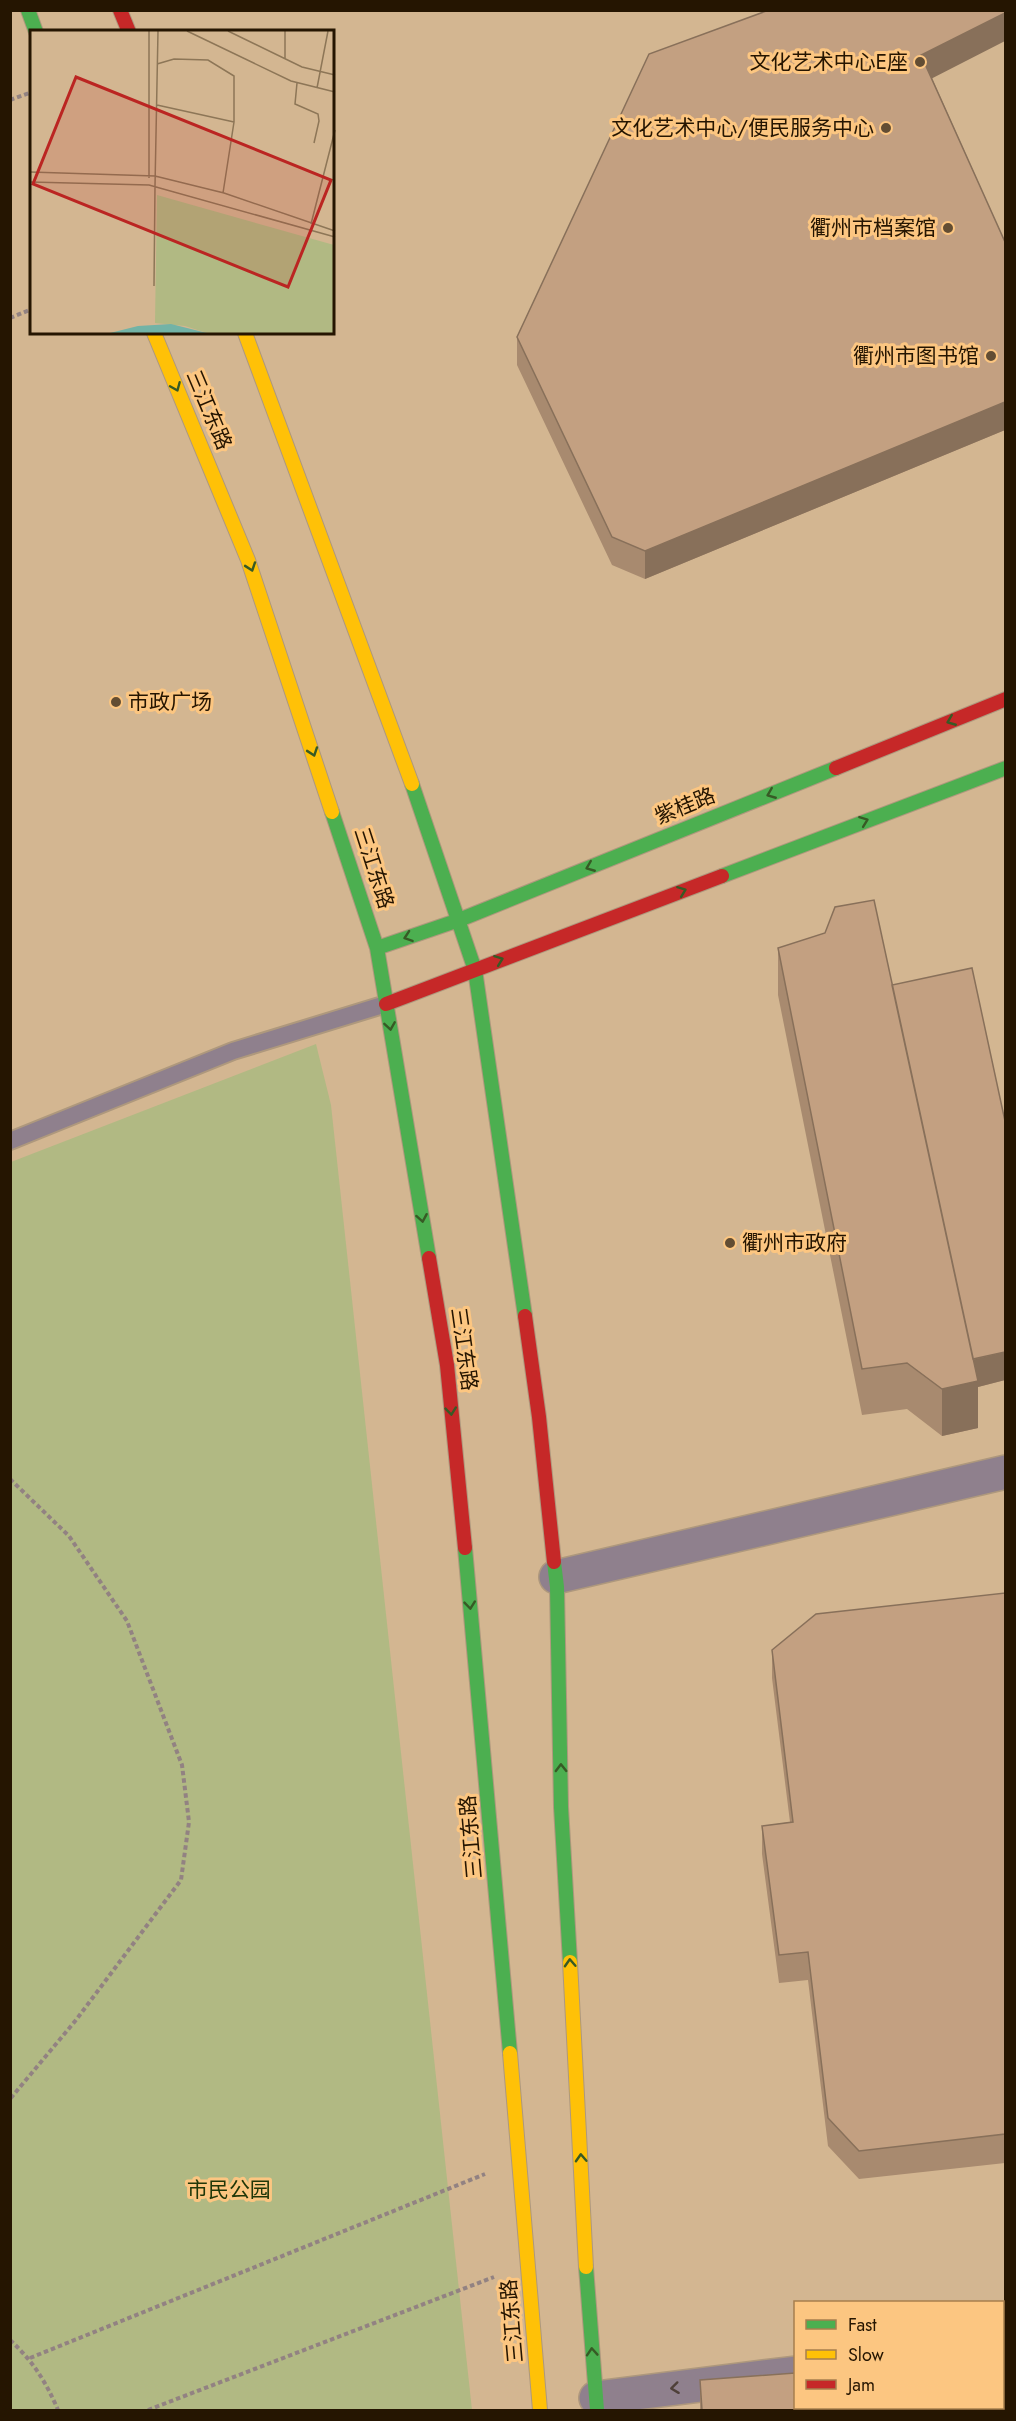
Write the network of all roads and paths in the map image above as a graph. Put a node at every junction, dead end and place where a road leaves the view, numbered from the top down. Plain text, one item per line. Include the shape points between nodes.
1 (28, 10) edge
2 (120, 10) edge
3 (35, 30) edge
4 (128, 30) edge
5 (30, 93) edge
6 (10, 100) edge
7 (30, 310) edge
8 (10, 318) edge
9 (154, 334) edge
10 (245, 334) edge
11 (1005, 699) edge
12 (1005, 768) edge
13 (459, 920) junction
14 (377, 948) junction
15 (475, 970) junction
16 (386, 1004) junction
17 (10, 1142) edge
18 (1005, 1472) edge
19 (10, 1479) edge
20 (556, 1577) junction
21 (10, 2098) edge
22 (519, 2160) junction
23 (528, 2264) junction
24 (10, 2340) edge
25 (30, 2358) junction
26 (794, 2373) edge
27 (596, 2404) edge
28 (58, 2410) edge
29 (148, 2410) edge
30 (540, 2410) edge

1 - 3 main road
2 - 4 main road
5 - 6 path
7 - 8 path
9 -> 14 main road, 三江东路 via 248,560
10 - 13 main road via 391,724
11 -> 13 main road, 紫桂路
15 -> 12 main road
13 -> 14 main road, 紫桂路
13 - 15 main road
14 - 16 main road, 三江东路
15 - 16 main road
15 - 20 main road via 539,1417
16 - 17 lane via 234,1051
16 -> 22 main road, 三江东路 via 447,1365
18 - 20 street
19 - 21 path via 69,1536 127,1621 182,1765 189,1822 182,1880 76,2020
27 -> 20 main road via 561,1807
22 - 23 main road, 三江东路
22 - 25 path
23 - 29 path
23 - 30 main road, 三江东路
24 - 25 path
25 - 28 path
26 -> 27 street

